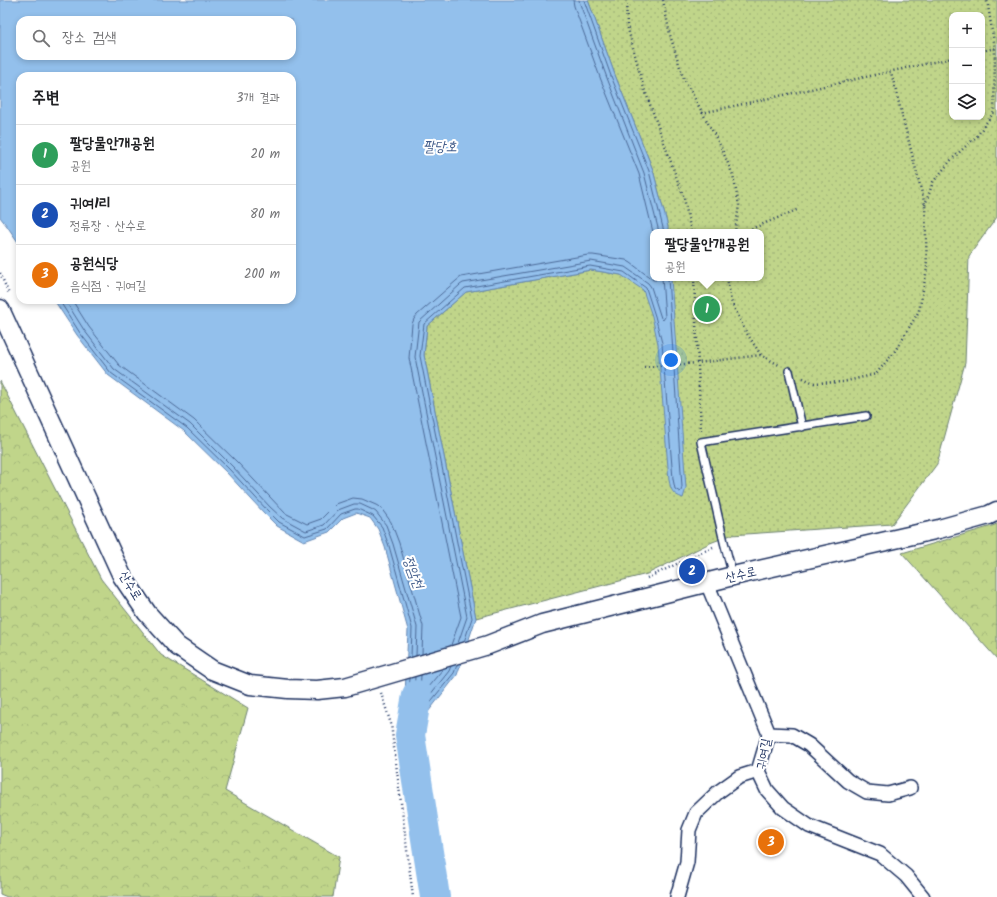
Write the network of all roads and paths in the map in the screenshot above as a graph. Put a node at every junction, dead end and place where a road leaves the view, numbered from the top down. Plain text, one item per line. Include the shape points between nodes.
1 (626, 0) edge
2 (663, 0) edge
3 (987, 0) edge
4 (996, 48) junction
5 (985, 50) edge
6 (949, 59) edge
7 (891, 72) junction
8 (702, 113) junction
9 (925, 205) junction
10 (799, 210) dead end
11 (690, 229) edge
12 (735, 229) edge
13 (752, 229) edge
14 (0, 273) edge
15 (694, 281) edge
16 (728, 281) edge
17 (5, 302) edge
18 (761, 355) junction
19 (697, 363) junction
20 (644, 367) dead end
21 (789, 371) junction
22 (866, 416) dead end
23 (802, 427) junction
24 (702, 442) junction
25 (997, 511) edge
26 (733, 576) junction
27 (707, 583) junction
28 (376, 678) junction
29 (769, 734) junction
30 (758, 771) junction
31 (910, 788) dead end
32 (414, 897) edge
33 (677, 897) edge
34 (923, 897) edge

1 - 11 path via 627,25 643,85 684,198
2 - 8 path via 670,35 683,77
3 - 4 path
4 - 5 path
4 - 9 path via 994,112 977,136 952,159 933,182
6 - 7 path
7 - 8 path
7 - 9 path
8 - 12 path via 733,175 739,205
9 - 21 path via 927,268 919,311 895,351 876,374 843,382 814,383
10 - 13 path
14 - 17 path
15 - 19 path
16 - 18 path via 731,302
17 - 28 main road, 산수로 via 122,576 147,613 176,646 212,670 250,685 316,690 345,687
18 - 19 path
18 - 21 path
19 - 20 path
19 - 24 path
21 - 23 lane
22 - 23 lane
23 - 24 lane
24 - 26 lane
25 - 26 main road, 산수로 via 939,529
26 - 27 main road, 산수로
27 - 28 main road, 산수로 via 542,624 488,645
27 - 29 street, 귀여길
28 - 32 path via 391,724
29 - 30 street, 귀여길
29 - 31 street via 792,735 809,746 848,782 867,792 888,794
30 - 33 street via 739,777 696,813 689,830 687,862
30 - 34 street, 귀여길 via 767,790 783,808 810,826 880,854 906,876

